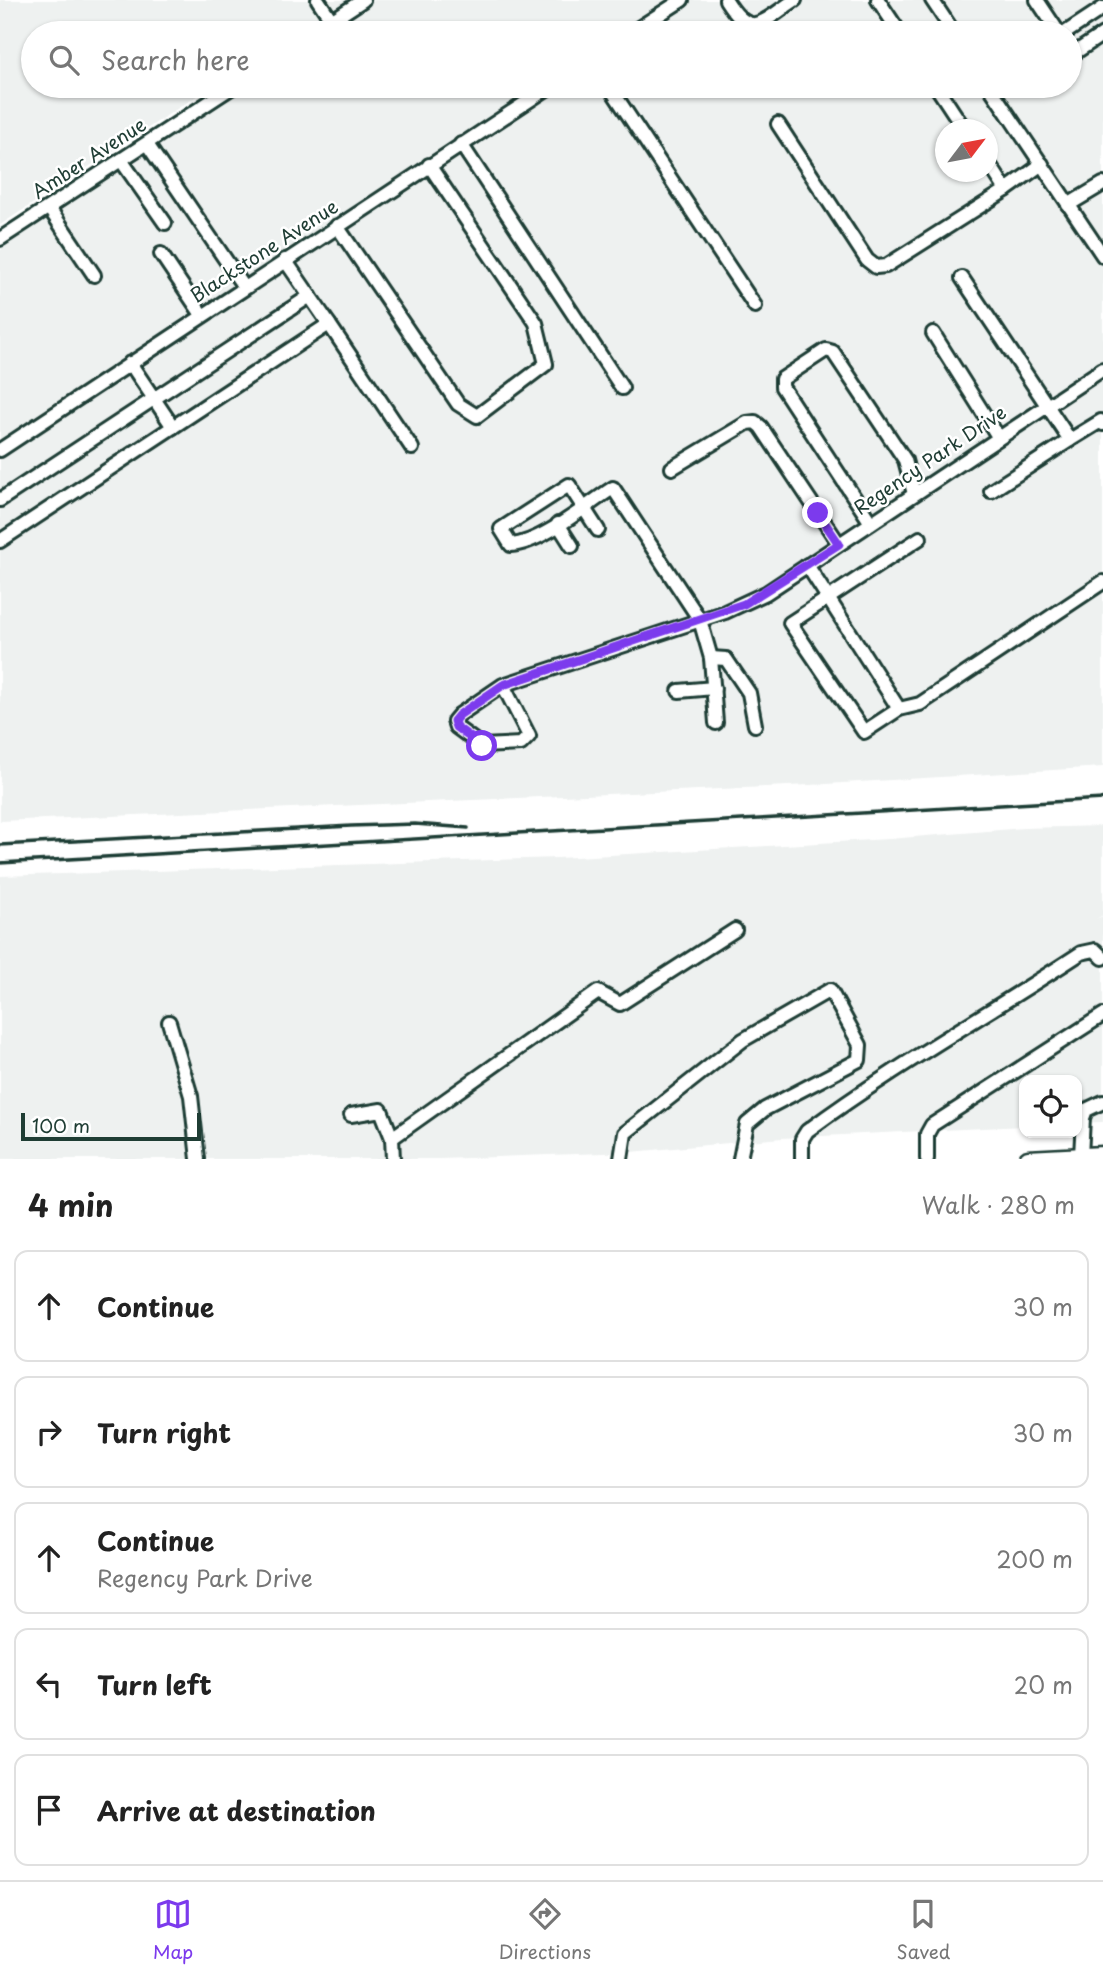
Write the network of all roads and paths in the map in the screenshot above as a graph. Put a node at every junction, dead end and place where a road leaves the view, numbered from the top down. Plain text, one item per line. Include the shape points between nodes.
1 (318, 0) edge
2 (363, 0) edge
3 (682, 0) edge
4 (726, 0) edge
5 (795, 0) edge
6 (878, 0) edge
7 (932, 0) edge
8 (1037, 0) edge
9 (1103, 8) edge
10 (332, 21) joint
11 (650, 21) edge
12 (740, 21) edge
13 (763, 21) edge
14 (892, 21) edge
15 (946, 21) edge
16 (1051, 21) edge
17 (1082, 22) edge
18 (1103, 34) edge
19 (1082, 48) edge
20 (216, 98) edge
21 (532, 98) edge
22 (617, 98) edge
23 (944, 98) edge
24 (997, 98) edge
25 (958, 119) edge
26 (778, 124) dead end
27 (147, 144) junction
28 (461, 144) junction
29 (121, 160) junction
30 (1042, 164) junction
31 (429, 165) junction
32 (998, 178) edge
33 (1103, 184) edge
34 (1006, 190) junction
35 (1068, 205) junction
36 (49, 208) junction
37 (165, 223) dead end
38 (337, 226) junction
39 (0, 239) edge
40 (161, 254) dead end
41 (1103, 256) edge
42 (285, 260) junction
43 (94, 275) dead end
44 (962, 278) dead end
45 (244, 287) junction
46 (310, 296) junction
47 (755, 306) dead end
48 (202, 315) junction
49 (329, 324) junction
50 (933, 333) dead end
51 (130, 363) junction
52 (1103, 369) edge
53 (622, 388) dead end
54 (154, 399) junction
55 (1047, 406) junction
56 (1102, 422) edge
57 (173, 427) junction
58 (999, 438) junction
59 (1070, 440) junction
60 (412, 448) dead end
61 (0, 450) edge
62 (672, 468) dead end
63 (991, 491) dead end
64 (914, 494) junction
65 (0, 500) edge
66 (584, 507) junction
67 (871, 523) junction
68 (558, 524) junction
69 (598, 530) dead end
70 (920, 538) dead end
71 (0, 540) edge
72 (839, 544) junction
73 (572, 546) dead end
74 (807, 565) junction
75 (1103, 582) edge
76 (828, 598) junction
77 (700, 620) junction
78 (711, 658) junction
79 (503, 685) junction
80 (714, 688) junction
81 (679, 691) dead end
82 (899, 709) junction
83 (716, 723) dead end
84 (755, 724) dead end
85 (735, 930) dead end
86 (1103, 958) edge
87 (1103, 1015) edge
88 (169, 1022) dead end
89 (1103, 1102) edge
90 (351, 1115) dead end
91 (391, 1138) junction
92 (1103, 1155) edge
93 (1081, 1156) junction
94 (198, 1159) edge
95 (393, 1159) edge
96 (621, 1159) edge
97 (740, 1159) edge
98 (802, 1159) edge
99 (927, 1159) edge
100 (1028, 1159) edge
101 (1040, 1159) edge

1 - 10 street
2 - 10 street
3 - 11 street
4 - 12 street
5 - 13 street
6 - 14 street
7 - 15 street
8 - 16 street
9 - 17 street
18 - 19 street
20 - 27 street, Amber Avenue
21 - 28 street, Blackstone Avenue
22 - 47 street
23 - 25 street
24 - 30 street
26 - 34 street via 876,267 886,266
27 - 29 street, Amber Avenue
27 - 45 street
28 - 31 street, Blackstone Avenue
28 - 53 street
29 - 36 street, Amber Avenue
29 - 37 street
30 - 34 street
30 - 35 street
31 - 38 street, Blackstone Avenue
31 - 38 street via 536,323 546,364 477,416 458,404
32 - 34 street
33 - 35 street
35 - 41 street
36 - 39 street, Amber Avenue
36 - 43 street
38 - 42 street, Blackstone Avenue
40 - 48 street
42 - 45 street, Blackstone Avenue
42 - 46 street
44 - 55 street
45 - 48 street, Blackstone Avenue
46 - 49 street
46 - 54 street
48 - 51 street, Blackstone Avenue
49 - 57 street
49 - 60 street
50 - 58 street
51 - 54 street
51 - 61 street, Blackstone Avenue
52 - 55 street, Regency Park Drive
54 - 57 street
54 - 65 street
55 - 58 street, Regency Park Drive
55 - 59 street
56 - 59 street
57 - 71 street
58 - 64 street, Regency Park Drive
59 - 63 street
62 - 72 street via 755,422
64 - 67 street, Regency Park Drive
64 - 67 street via 905,460 833,352 826,350 782,380 782,387
66 - 68 street
66 - 68 street via 569,485 501,529 511,545 524,544
66 - 69 street
66 - 77 street via 613,488
67 - 72 street, Regency Park Drive
68 - 73 street
70 - 76 street
72 - 74 street, Regency Park Drive
74 - 76 street
74 - 77 street, Regency Park Drive via 744,604
75 - 82 street via 920,704
76 - 82 street
76 - 82 street via 790,623 864,732
77 - 78 street
77 - 79 street, Regency Park Drive
78 - 80 street
78 - 84 street via 726,659 750,693
79 - 79 street, Regency Park Drive via 454,721 482,746 521,744 529,736
80 - 81 street
80 - 83 street
85 - 91 street via 620,1004 597,992
86 - 98 street via 1095,950 1081,953 858,1093 803,1134
87 - 99 street via 932,1125 927,1134
88 - 94 street via 191,1096
89 - 93 street via 1086,1111 1083,1118
90 - 91 street via 381,1110
91 - 95 street
92 - 93 main road
93 - 101 main road
96 - 97 street via 625,1133 743,1040 830,989 860,1045 859,1060 765,1109 747,1124
100 - 101 main road

